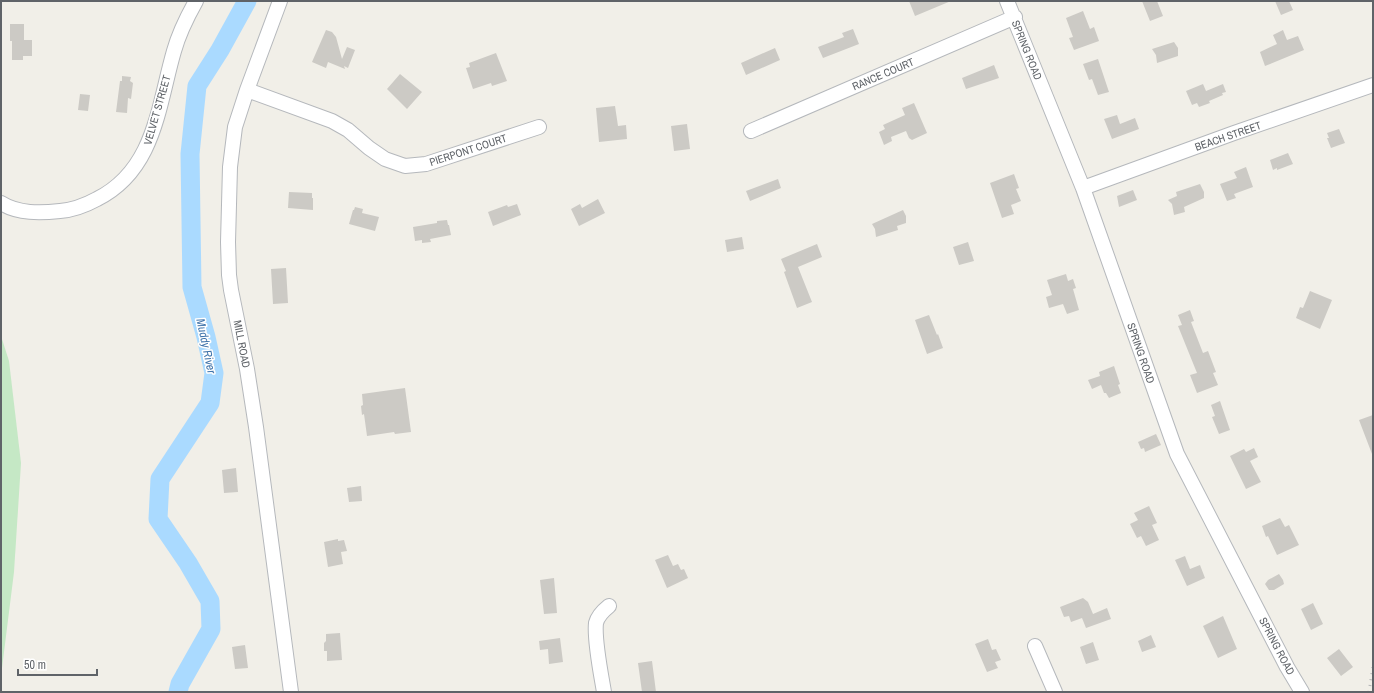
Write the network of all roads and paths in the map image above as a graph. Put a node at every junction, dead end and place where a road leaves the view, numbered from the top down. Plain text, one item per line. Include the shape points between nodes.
1 (196, 1) edge
2 (280, 1) edge
3 (1007, 1) edge
4 (1015, 17) junction
5 (1373, 85) edge
6 (247, 90) junction
7 (539, 127) dead end
8 (751, 131) dead end
9 (1083, 188) junction
10 (1, 203) edge
11 (609, 606) dead end
12 (1036, 646) dead end
13 (291, 692) edge
14 (604, 692) edge
15 (1055, 692) edge
16 (1302, 692) edge

1 - 10 street, VELVET STREET via 184,22 174,49 150,140 142,157 124,181 87,205 64,211 42,213 19,210
2 - 6 street, MILL ROAD
3 - 4 street, SPRING ROAD
4 - 8 street, RANCE COURT
4 - 9 street, SPRING ROAD
5 - 9 street, BEACH STREET
6 - 7 street, PIERPONT COURT via 332,121 386,159 405,166 426,164
6 - 13 street, MILL ROAD via 231,152 229,275 255,420
9 - 16 street, SPRING ROAD via 1177,454
11 - 14 street via 596,622
12 - 15 street

